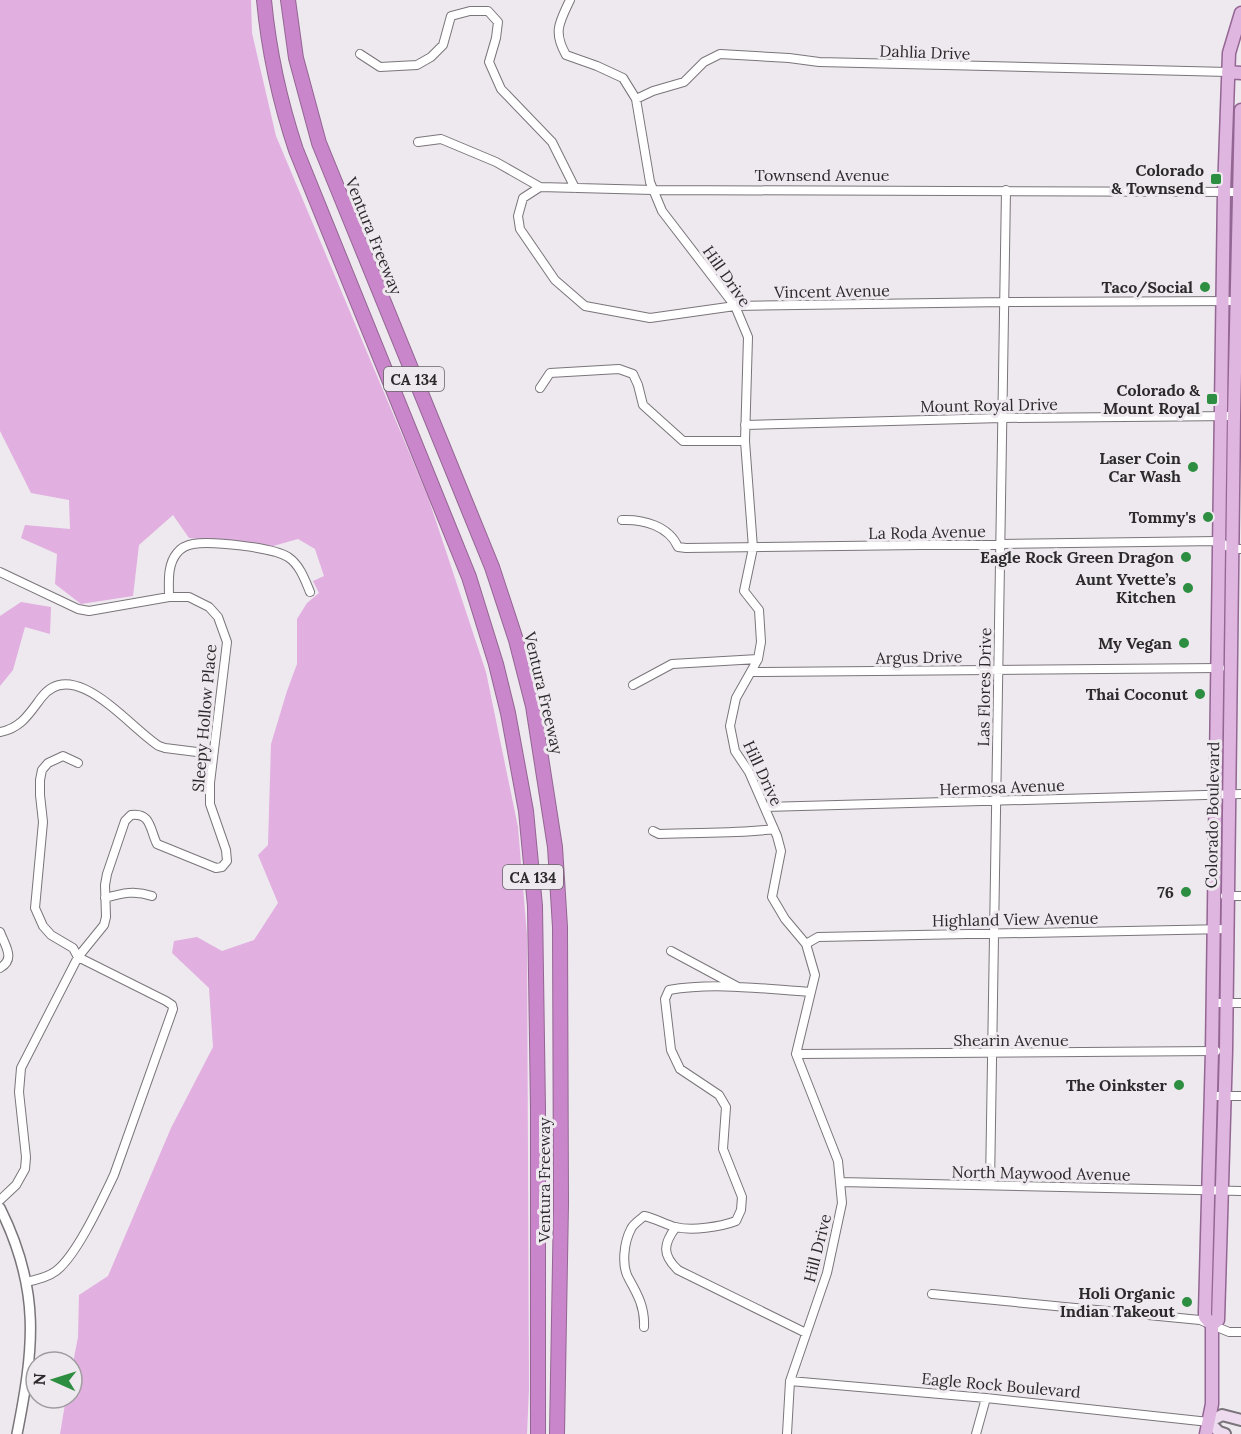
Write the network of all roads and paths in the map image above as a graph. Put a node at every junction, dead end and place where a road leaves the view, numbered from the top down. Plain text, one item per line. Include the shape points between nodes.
1 (280, 0) edge
2 (288, 0) edge
3 (570, 0) edge
4 (266, 4) edge
5 (1241, 13) edge
6 (360, 54) dead end
7 (1234, 72) edge
8 (636, 99) junction
9 (1241, 110) edge
10 (418, 142) dead end
11 (540, 187) junction
12 (576, 188) junction
13 (653, 190) junction
14 (1006, 190) junction
15 (1224, 192) junction
16 (1238, 192) junction
17 (1223, 241) junction
18 (1239, 241) edge
19 (1222, 301) junction
20 (1236, 301) junction
21 (1004, 302) junction
22 (735, 306) junction
23 (376, 345) junction
24 (1221, 345) junction
25 (1238, 345) edge
26 (540, 388) dead end
27 (1219, 416) junction
28 (1234, 416) junction
29 (1002, 418) junction
30 (745, 425) junction
31 (745, 441) junction
32 (1219, 445) junction
33 (1237, 445) edge
34 (622, 520) dead end
35 (1218, 540) junction
36 (1000, 544) junction
37 (753, 548) junction
38 (1237, 549) edge
39 (0, 572) edge
40 (310, 592) dead end
41 (169, 597) junction
42 (758, 659) junction
43 (1216, 668) junction
44 (1231, 668) junction
45 (998, 670) junction
46 (751, 672) junction
47 (633, 685) dead end
48 (1217, 686) junction
49 (1235, 686) junction
50 (0, 732) edge
51 (213, 754) junction
52 (542, 758) junction
53 (78, 764) dead end
54 (1235, 794) edge
55 (1214, 795) junction
56 (995, 801) junction
57 (765, 807) junction
58 (774, 829) junction
59 (653, 831) dead end
60 (152, 896) dead end
61 (1213, 896) junction
62 (1228, 896) junction
63 (1241, 896) edge
64 (105, 898) junction
65 (1213, 928) junction
66 (1227, 928) junction
67 (993, 933) junction
68 (1, 936) edge
69 (806, 944) junction
70 (671, 951) dead end
71 (78, 957) junction
72 (0, 968) edge
73 (740, 987) junction
74 (810, 992) junction
75 (1212, 1003) junction
76 (1226, 1003) junction
77 (1241, 1004) edge
78 (1212, 1051) junction
79 (1226, 1051) junction
80 (796, 1054) junction
81 (992, 1054) junction
82 (1211, 1096) junction
83 (1225, 1096) junction
84 (1241, 1096) edge
85 (840, 1182) junction
86 (990, 1185) junction
87 (1208, 1191) junction
88 (1222, 1191) junction
89 (1241, 1191) edge
90 (0, 1200) edge
91 (0, 1208) edge
92 (676, 1227) junction
93 (561, 1231) junction
94 (26, 1282) junction
95 (932, 1294) dead end
96 (1212, 1325) junction
97 (644, 1327) dead end
98 (1241, 1332) edge
99 (806, 1333) junction
100 (790, 1381) junction
101 (986, 1398) junction
102 (1241, 1420) edge
103 (1208, 1428) edge
104 (17, 1434) edge
105 (538, 1434) edge
106 (545, 1434) edge
107 (550, 1434) edge
108 (557, 1434) edge
109 (787, 1434) edge
110 (976, 1434) edge
111 (1225, 1434) edge

1 - 52 highway via 290,65 309,138 482,561 516,672 533,747
2 - 52 highway, Ventura Freeway / CA 134 via 296,58 319,142 492,567 516,640
3 - 8 street, Hill Drive via 558,40 566,55 623,78
4 - 23 highway, Ventura Freeway / CA 134 via 280,102
5 - 7 main road via 1229,53
6 - 12 street via 380,67 417,65 443,45 451,16 488,11 498,22 489,62 501,88 552,142
7 - 8 street, Dahlia Drive via 819,62 720,54 704,62 684,82
7 - 15 main road, Colorado Boulevard
8 - 13 street, Hill Drive
9 - 16 main road, Colorado Boulevard
10 - 11 street, Townsend Avenue via 441,139 496,162
11 - 12 street, Townsend Avenue
11 - 22 street, Vincent Avenue via 523,198 518,216 520,229 555,280 585,306 651,318
12 - 13 street, Townsend Avenue
13 - 14 street, Townsend Avenue
13 - 22 street, Hill Drive via 662,211
14 - 15 street, Townsend Avenue
14 - 21 street, Las Flores Drive
15 - 16 street, Townsend Avenue
15 - 17 main road, Colorado Boulevard
16 - 18 main road, Colorado Boulevard
17 - 18 street
17 - 19 main road, Colorado Boulevard
18 - 20 main road, Colorado Boulevard
19 - 20 street, Vincent Avenue
19 - 21 street, Vincent Avenue
19 - 24 main road, Colorado Boulevard
20 - 25 main road, Colorado Boulevard
21 - 22 street, Vincent Avenue
21 - 29 street, Las Flores Drive
22 - 30 street, Hill Drive via 748,337
23 - 105 highway, Ventura Freeway / CA 134 via 475,596 508,713 525,811 536,906
23 - 106 highway via 390,364 486,607 508,681 539,850 546,947
24 - 25 street
24 - 27 main road, Colorado Boulevard
25 - 28 main road, Colorado Boulevard
26 - 31 street via 550,373 619,369 633,374 643,405 683,441
27 - 28 street, Mount Royal Drive
27 - 29 street, Mount Royal Drive
27 - 32 main road, Colorado Boulevard
28 - 33 main road, Colorado Boulevard
29 - 30 street, Mount Royal Drive
29 - 36 street, Las Flores Drive
30 - 31 street, Hill Drive
31 - 37 street, Hill Drive
32 - 33 street
32 - 35 main road, Colorado Boulevard
33 - 38 main road, Colorado Boulevard
34 - 37 street, La Roda Avenue via 634,519 667,531 678,547
35 - 36 street, La Roda Avenue
35 - 38 street
35 - 43 main road, Colorado Boulevard
36 - 37 street, La Roda Avenue
36 - 45 street, Las Flores Drive
37 - 42 street, Hill Drive via 744,591 759,610
38 - 44 main road, Colorado Boulevard
39 - 41 street, Sleepy Hollow Place via 89,611
40 - 41 street via 289,558 272,551 201,543 190,544 176,554 169,569
41 - 51 street, Sleepy Hollow Place via 189,597 209,607 218,617 226,642
42 - 46 street, Hill Drive
42 - 47 street via 672,664
43 - 44 street, Argus Drive
43 - 45 street, Argus Drive
43 - 48 main road, Colorado Boulevard
44 - 49 main road, Colorado Boulevard
45 - 46 street, Argus Drive
45 - 56 street, Las Flores Drive
46 - 57 street, Hill Drive via 736,698 730,726 735,751
48 - 49 street
48 - 55 main road, Colorado Boulevard
49 - 54 main road, Colorado Boulevard
50 - 51 street via 25,721 51,688 71,683 91,692 159,746
51 - 64 street, Sleepy Hollow Place via 210,804 227,861 216,868 157,844 146,818 131,815 125,821 106,874
52 - 93 highway, Ventura Freeway / CA 134 via 555,847 560,927
53 - 71 street via 63,756 42,770 39,795 43,822 35,908 43,926 73,948
54 - 55 street, Hermosa Avenue
54 - 62 main road, Colorado Boulevard
55 - 56 street, Hermosa Avenue
55 - 61 main road, Colorado Boulevard
56 - 57 street, Hermosa Avenue
56 - 67 street, Las Flores Drive
57 - 58 street, Hill Drive
58 - 59 street via 744,833
58 - 69 street, Hill Drive via 781,851 772,897
60 - 64 street via 126,892
61 - 62 street
61 - 65 main road, Colorado Boulevard
62 - 63 street
62 - 66 main road, Colorado Boulevard
64 - 71 street via 104,925
65 - 66 street, Highland View Avenue
65 - 67 street, Highland View Avenue
65 - 75 main road, Colorado Boulevard
66 - 76 main road, Colorado Boulevard
67 - 69 street, Highland View Avenue via 818,937
67 - 81 street, Las Flores Drive
68 - 72 street via 9,958
69 - 74 street, Hill Drive via 815,975
70 - 73 street
71 - 90 street via 21,1068 25,1169 16,1185
71 - 94 street via 166,1001 172,1005 172,1012 103,1198 68,1259 56,1271
73 - 74 street
73 - 92 street via 681,988 669,990 664,999 670,1050 680,1069 719,1095 726,1107 723,1149 742,1197 736,1221 720,1227
74 - 80 street, Hill Drive
75 - 76 street
75 - 78 main road, Colorado Boulevard
76 - 77 street
76 - 79 main road, Colorado Boulevard
78 - 79 street, Shearin Avenue
78 - 81 street, Shearin Avenue
78 - 82 main road, Colorado Boulevard
79 - 83 main road, Colorado Boulevard
80 - 81 street, Shearin Avenue
80 - 85 street, Hill Drive via 838,1161
81 - 86 street, Las Flores Drive
82 - 83 street
82 - 87 main road, Colorado Boulevard
83 - 84 street
83 - 88 main road, Colorado Boulevard
85 - 86 street, North Maywood Avenue
85 - 99 street, Hill Drive via 842,1203 827,1273
86 - 87 street, North Maywood Avenue
87 - 88 street, North Maywood Avenue
87 - 96 main road, Colorado Boulevard via 1205,1317
88 - 89 street, North Maywood Avenue
88 - 96 main road, Colorado Boulevard via 1218,1320
91 - 94 street
92 - 97 street via 644,1216 631,1229 624,1258 627,1278 644,1309
92 - 99 street via 666,1250 678,1270
93 - 107 highway via 553,1247
93 - 108 highway, Ventura Freeway / CA 134
94 - 104 street via 32,1345
95 - 96 street via 1191,1319
96 - 98 street
96 - 103 main road, Colorado Boulevard via 1212,1404
99 - 100 street, Hill Drive
100 - 101 street, Eagle Rock Boulevard
100 - 109 street, Hill Drive
101 - 103 street, Eagle Rock Boulevard
101 - 110 street
102 - 103 main road, Eagle Rock Boulevard via 1222,1415
103 - 111 main road

